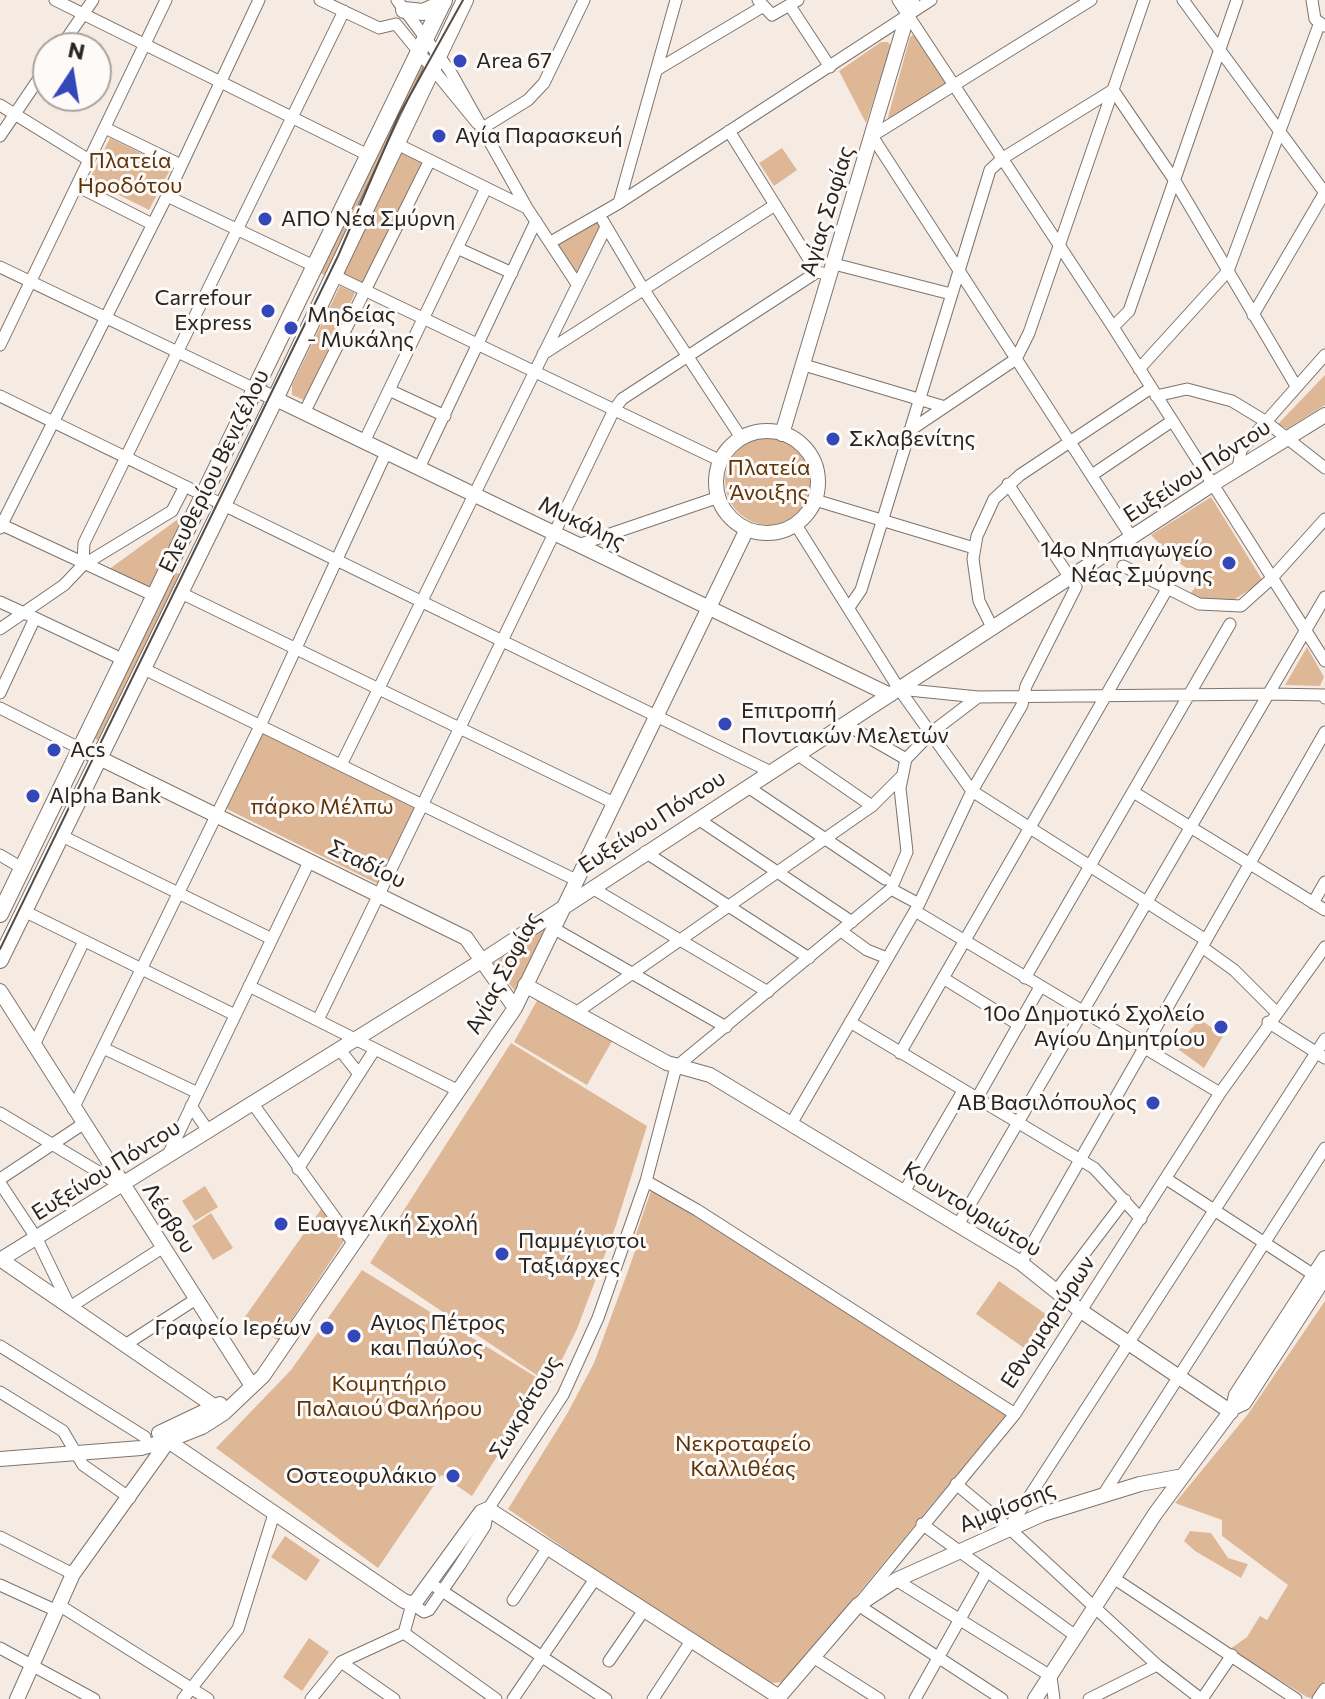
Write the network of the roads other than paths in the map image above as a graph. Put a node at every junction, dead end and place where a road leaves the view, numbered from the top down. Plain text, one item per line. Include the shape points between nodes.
1 (55, 0) edge
2 (93, 0) edge
3 (166, 0) edge
4 (259, 0) edge
5 (320, 0) edge
6 (465, 0) edge
7 (584, 0) edge
8 (676, 0) edge
9 (898, 0) edge
10 (931, 0) edge
11 (1091, 0) edge
12 (1144, 0) edge
13 (1183, 0) edge
14 (1237, 0) edge
15 (1312, 0) edge
16 (444, 1) edge
17 (794, 3) edge
18 (760, 4) edge
19 (910, 7) edge
20 (344, 11) junction
21 (399, 11) edge
22 (83, 13) junction
23 (1322, 25) edge
24 (71, 32) edge
25 (145, 43) junction
26 (421, 44) junction
27 (1219, 48) junction
28 (435, 61) junction
29 (830, 67) junction
30 (658, 69) junction
31 (221, 84) junction
32 (955, 85) junction
33 (32, 89) edge
34 (1113, 90) junction
35 (0, 105) edge
36 (15, 114) junction
37 (292, 118) junction
38 (479, 126) junction
39 (105, 128) junction
40 (729, 131) junction
41 (1280, 135) junction
42 (0, 136) edge
43 (872, 136) junction
44 (395, 143) junction
45 (368, 155) junction
46 (1003, 158) junction
47 (89, 160) junction
48 (430, 160) junction
49 (181, 165) junction
50 (1175, 181) junction
51 (77, 186) junction
52 (486, 188) junction
53 (1325, 193) edge
54 (167, 196) junction
55 (619, 203) junction
56 (775, 205) junction
57 (527, 208) junction
58 (599, 214) junction
59 (536, 221) junction
60 (152, 224) junction
61 (606, 227) junction
62 (238, 229) junction
63 (551, 242) junction
64 (1060, 246) junction
65 (457, 248) junction
66 (314, 266) junction
67 (0, 267) edge
68 (958, 267) junction
69 (827, 270) junction
70 (1228, 271) junction
71 (512, 273) junction
72 (333, 275) junction
73 (30, 282) junction
74 (577, 284) junction
75 (642, 287) junction
76 (366, 291) junction
77 (951, 294) junction
78 (1253, 315) junction
79 (423, 318) junction
80 (105, 319) junction
81 (1113, 327) junction
82 (478, 344) junction
83 (0, 345) edge
84 (177, 354) junction
85 (542, 354) junction
86 (1325, 355) edge
87 (686, 356) junction
88 (1016, 359) junction
89 (804, 365) junction
90 (1139, 369) junction
91 (534, 371) junction
92 (1296, 386) junction
93 (255, 389) junction
94 (389, 390) junction
95 (1154, 392) junction
96 (0, 396) edge
97 (275, 399) junction
98 (919, 400) junction
99 (945, 407) junction
100 (614, 410) junction
101 (304, 413) junction
102 (1325, 415) edge
103 (445, 416) junction
104 (1172, 421) junction
105 (1265, 421) junction
106 (54, 422) junction
107 (909, 431) junction
108 (782, 434) junction
109 (742, 439) junction
110 (1286, 440) junction
111 (1069, 441) junction
112 (364, 442) junction
113 (386, 453) junction
114 (127, 458) junction
115 (721, 461) junction
116 (419, 468) junction
117 (1325, 468) edge
118 (1238, 469) junction
119 (1092, 475) junction
120 (1008, 484) junction
121 (1213, 484) junction
122 (185, 486) junction
123 (203, 495) junction
124 (473, 495) junction
125 (719, 497) junction
126 (815, 500) junction
127 (223, 504) junction
128 (1325, 519) edge
129 (882, 520) junction
130 (796, 525) junction
131 (0, 526) edge
132 (747, 529) junction
133 (555, 534) junction
134 (1132, 538) junction
135 (578, 545) junction
136 (974, 548) junction
137 (340, 559) junction
138 (83, 565) junction
139 (1123, 566) dead end
140 (1070, 579) junction
141 (1271, 579) junction
142 (1166, 591) junction
143 (179, 592) junction
144 (155, 596) junction
145 (1325, 597) edge
146 (422, 600) junction
147 (0, 602) edge
148 (850, 606) junction
149 (708, 608) junction
150 (30, 616) junction
151 (1230, 624) dead end
152 (0, 629) edge
153 (993, 629) junction
154 (1306, 632) junction
155 (502, 642) junction
156 (296, 649) junction
157 (124, 660) junction
158 (1325, 661) edge
159 (142, 668) junction
160 (378, 689) junction
161 (894, 692) junction
162 (0, 693) edge
163 (1190, 694) junction
164 (1270, 694) junction
165 (1108, 695) junction
166 (1026, 696) junction
167 (978, 697) junction
168 (1325, 697) edge
169 (0, 708) edge
170 (657, 714) junction
171 (845, 724) junction
172 (260, 726) junction
173 (461, 729) junction
174 (932, 732) junction
175 (1325, 732) edge
176 (81, 749) junction
177 (798, 755) junction
178 (99, 757) junction
179 (906, 759) junction
180 (341, 765) junction
181 (771, 772) junction
182 (901, 777) junction
183 (748, 787) junction
184 (972, 791) junction
185 (1135, 793) junction
186 (614, 803) junction
187 (424, 806) junction
188 (872, 806) junction
189 (217, 814) junction
190 (698, 819) junction
191 (1191, 827) junction
192 (1029, 829) junction
193 (62, 836) junction
194 (824, 839) junction
195 (645, 852) junction
196 (0, 855) edge
197 (310, 860) junction
198 (1250, 864) junction
199 (1090, 867) junction
200 (22, 868) junction
201 (777, 872) junction
202 (579, 874) junction
203 (1325, 882) edge
204 (598, 884) junction
205 (888, 884) junction
206 (178, 893) junction
207 (381, 895) junction
208 (1147, 902) junction
209 (1313, 903) junction
210 (565, 904) junction
211 (729, 906) junction
212 (917, 908) junction
213 (1325, 910) edge
214 (24, 911) junction
215 (0, 914) edge
216 (852, 922) junction
217 (553, 928) junction
218 (841, 931) junction
219 (272, 939) junction
220 (680, 939) junction
221 (84, 941) junction
222 (964, 941) junction
223 (1204, 943) junction
224 (1325, 947) edge
225 (809, 958) junction
226 (887, 958) junction
227 (0, 960) edge
228 (484, 963) junction
229 (140, 969) junction
230 (631, 972) junction
231 (943, 978) junction
232 (1025, 978) junction
233 (525, 985) junction
234 (249, 986) junction
235 (1040, 987) junction
236 (0, 991) edge
237 (768, 992) junction
238 (515, 1008) junction
239 (577, 1012) junction
240 (1082, 1013) junction
241 (235, 1015) junction
242 (1272, 1017) junction
243 (318, 1020) junction
244 (850, 1022) junction
245 (1019, 1025) junction
246 (726, 1027) junction
247 (1325, 1039) edge
248 (357, 1040) junction
249 (34, 1045) junction
250 (103, 1048) junction
251 (375, 1049) junction
252 (1143, 1049) junction
253 (340, 1050) junction
254 (900, 1053) junction
255 (1321, 1055) edge
256 (676, 1067) junction
257 (359, 1074) junction
258 (459, 1091) junction
259 (963, 1091) junction
260 (198, 1093) junction
261 (1220, 1093) junction
262 (976, 1100) junction
263 (253, 1104) junction
264 (191, 1106) junction
265 (73, 1109) junction
266 (0, 1113) edge
267 (1018, 1123) junction
268 (83, 1124) junction
269 (791, 1124) junction
270 (209, 1132) junction
271 (50, 1146) junction
272 (1325, 1148) edge
273 (166, 1159) junction
274 (1079, 1159) junction
275 (298, 1169) junction
276 (1168, 1180) junction
277 (0, 1181) edge
278 (646, 1181) junction
279 (122, 1186) junction
280 (904, 1192) junction
281 (1125, 1200) junction
282 (1215, 1211) junction
283 (1141, 1219) junction
284 (958, 1225) junction
285 (37, 1239) junction
286 (1264, 1243) junction
287 (354, 1244) junction
288 (162, 1248) junction
289 (1325, 1258) edge
290 (0, 1259) edge
291 (1021, 1263) junction
292 (1320, 1276) edge
293 (1056, 1291) junction
294 (196, 1299) junction
295 (70, 1307) junction
296 (1081, 1311) junction
297 (1130, 1344) junction
298 (125, 1345) junction
299 (0, 1346) edge
300 (1178, 1377) junction
301 (252, 1386) junction
302 (0, 1392) edge
303 (236, 1399) junction
304 (214, 1406) junction
305 (1232, 1410) junction
306 (1015, 1414) junction
307 (202, 1427) junction
308 (167, 1435) junction
309 (145, 1437) junction
310 (123, 1448) junction
311 (74, 1452) junction
312 (0, 1459) edge
313 (198, 1462) junction
314 (1183, 1476) junction
315 (956, 1484) junction
316 (1103, 1495) junction
317 (130, 1498) junction
318 (488, 1509) junction
319 (274, 1514) junction
320 (922, 1524) junction
321 (1009, 1528) junction
322 (0, 1537) edge
323 (548, 1547) junction
324 (959, 1551) junction
325 (987, 1571) junction
326 (73, 1574) junction
327 (595, 1579) junction
328 (1115, 1579) junction
329 (896, 1580) junction
330 (0, 1585) edge
331 (436, 1586) junction
332 (513, 1600) dead end
333 (412, 1604) junction
334 (858, 1605) junction
335 (1096, 1607) junction
336 (58, 1608) junction
337 (644, 1610) junction
338 (959, 1618) junction
339 (404, 1633) junction
340 (1077, 1637) junction
341 (691, 1641) junction
342 (0, 1648) edge
343 (1232, 1655) junction
344 (542, 1656) junction
345 (813, 1657) junction
346 (937, 1658) junction
347 (609, 1661) dead end
348 (341, 1662) junction
349 (33, 1663) junction
350 (1157, 1665) junction
351 (1051, 1677) junction
352 (191, 1688) junction
353 (1325, 1689) edge
354 (778, 1698) edge
355 (17, 1699) edge
356 (94, 1699) edge
357 (183, 1699) edge
358 (208, 1699) edge
359 (311, 1699) edge
360 (394, 1699) edge
361 (496, 1699) edge
362 (513, 1699) edge
363 (606, 1699) edge
364 (653, 1699) edge
365 (879, 1699) edge
366 (915, 1699) edge
367 (1002, 1699) edge
368 (1035, 1699) edge
369 (1054, 1699) edge
370 (1089, 1699) edge
371 (1201, 1699) edge
372 (1296, 1699) edge
373 (1318, 1699) edge

1 - 22 street
2 - 22 street
3 - 25 street
4 - 31 street
5 - 20 street
6 - 28 main road, Ελευθερίου Βενιζέλου
7 - 38 street via 544,83 528,100
8 - 30 street
9 - 19 street
10 - 19 street
11 - 32 street
12 - 34 street
13 - 27 street
14 - 27 street
15 - 23 street
16 - 21 main road via 423,12
16 - 26 main road, Ελευθερίου Βενιζέλου
17 - 18 street via 772,15
17 - 29 street
18 - 30 street
19 - 29 street
19 - 32 street
19 - 43 street, Αγίας Σοφίας
20 - 21 street via 379,28
20 - 37 street
21 - 26 street
22 - 24 street
22 - 25 street
23 - 41 street
25 - 31 street
25 - 39 street
26 - 28 street
26 - 45 main road, Ελευθερίου Βενιζέλου
27 - 41 street
27 - 50 street
28 - 38 street via 476,112
28 - 44 main road, Ελευθερίου Βενιζέλου
29 - 40 street
30 - 55 street
31 - 37 street
31 - 49 street
32 - 43 street
32 - 46 street
33 - 36 street
34 - 46 street
34 - 50 street
34 - 64 street
35 - 36 street
36 - 42 street
36 - 47 street
37 - 45 street
37 - 62 street
38 - 57 street
39 - 47 street
39 - 49 street
40 - 55 street
40 - 56 street
41 - 53 street
41 - 70 street
43 - 68 street
43 - 69 street, Αγίας Σοφίας
44 - 48 street
44 - 72 main road, Ελευθερίου Βενιζέλου
45 - 66 main road, Ελευθερίου Βενιζέλου
46 - 64 street
46 - 68 street via 990,170
47 - 51 street
48 - 52 street
48 - 76 street
49 - 54 street
50 - 70 street
50 - 81 street via 1129,311
51 - 60 street
51 - 73 street
52 - 57 street
52 - 65 street
53 - 78 street
54 - 60 street
54 - 62 street
55 - 58 street
56 - 69 street
56 - 75 street
57 - 59 street
58 - 61 street
58 - 63 street
59 - 63 street
59 - 71 street
60 - 80 street
61 - 74 street
61 - 75 street
62 - 66 street
62 - 84 street
63 - 74 street
64 - 81 street
64 - 88 street
65 - 71 street
65 - 79 street
66 - 93 main road, Ελευθερίου Βενιζέλου
67 - 73 street
68 - 77 street
68 - 88 street
69 - 77 street
69 - 87 street
69 - 89 street, Αγίας Σοφίας
70 - 78 street
70 - 90 street
71 - 82 street
72 - 76 street
72 - 97 main road, Ελευθερίου Βενιζέλου
73 - 80 street
73 - 83 street
74 - 85 street
75 - 85 street
75 - 87 street
76 - 79 street
76 - 101 street
77 - 98 street
78 - 92 street
79 - 82 street
79 - 94 street
80 - 84 street
80 - 106 street
81 - 90 street
82 - 91 street
82 - 103 street
84 - 93 street
84 - 114 street
85 - 91 street
86 - 92 street
87 - 100 street
87 - 109 street
88 - 99 street
88 - 111 street
89 - 98 street
89 - 108 street, Αγίας Σοφίας
90 - 95 street
91 - 100 street
91 - 124 street
92 - 105 street
93 - 97 street, Μυκάλης
93 - 123 main road, Ελευθερίου Βενιζέλου
94 - 103 street
94 - 112 street
95 - 104 street
95 - 105 street via 1203,391
95 - 111 street
96 - 106 street
97 - 101 street, Μυκάλης
97 - 127 main road, Ελευθερίου Βενιζέλου
98 - 99 street
98 - 107 street
99 - 107 street
100 - 115 street
100 - 133 street
101 - 112 street, Μυκάλης
102 - 110 street, Ευξείνου Πόντου
103 - 116 street
104 - 119 street
104 - 121 street
105 - 110 street
105 - 118 street via 1241,450
106 - 114 street
106 - 131 street
107 - 129 street
108 - 109 street via 759,432
108 - 126 street via 799,442 811,457 818,476
109 - 115 street
110 - 117 street
110 - 118 street, Ευξείνου Πόντου
111 - 119 street
111 - 120 street
112 - 113 street, Μυκάλης
113 - 116 street, Μυκάλης
113 - 137 street
114 - 122 street
114 - 138 street via 84,543
115 - 125 street
116 - 124 street, Μυκάλης
118 - 121 street, Ευξείνου Πόντου
119 - 134 street
120 - 136 street via 988,510
120 - 140 street
121 - 134 street, Ευξείνου Πόντου
121 - 141 street
122 - 123 street
122 - 138 street via 172,511
123 - 127 street
123 - 144 main road, Ελευθερίου Βενιζέλου
124 - 133 street, Μυκάλης
124 - 146 street
125 - 132 street via 729,516
125 - 135 street
126 - 129 street
126 - 130 street
127 - 137 street
127 - 143 main road, Ελευθερίου Βενιζέλου
128 - 141 street
129 - 136 street
129 - 148 street via 861,590
130 - 132 street via 772,533
130 - 148 street
131 - 138 street
132 - 149 street, Αγίας Σοφίας
133 - 135 street, Μυκάλης
133 - 155 street
134 - 140 street, Ευξείνου Πόντου
135 - 149 street, Μυκάλης
136 - 153 street via 979,601
137 - 146 street
137 - 156 street
138 - 144 street
138 - 150 street
139 - 142 street
140 - 153 street, Ευξείνου Πόντου
140 - 166 street via 1076,587 1026,686
141 - 142 street via 1241,606 1226,608
141 - 154 street
142 - 165 street
143 - 156 street
143 - 159 main road, Ελευθερίου Βενιζέλου
144 - 157 main road, Ελευθερίου Βενιζέλου
145 - 154 street
146 - 155 street
146 - 160 street
147 - 150 street
148 - 161 street
149 - 161 street, Μυκάλης
149 - 170 street, Αγίας Σοφίας
150 - 152 street
150 - 157 street
150 - 162 street
151 - 163 street
153 - 161 street, Ευξείνου Πόντου
154 - 158 street
154 - 164 street
155 - 170 street
155 - 173 street
156 - 160 street
156 - 172 street
157 - 176 main road, Ελευθερίου Βενιζέλου
159 - 172 street
159 - 178 main road, Ελευθερίου Βενιζέλου
160 - 173 street
160 - 180 street
161 - 167 street
161 - 171 street, Ευξείνου Πόντου
161 - 174 street
163 - 164 street
163 - 165 street
163 - 185 street
164 - 168 street
164 - 191 street
165 - 166 street
165 - 192 street
166 - 167 street
166 - 184 street
167 - 174 street
169 - 176 street, Σταδίου
170 - 181 street
170 - 186 street, Αγίας Σοφίας
171 - 177 street, Ευξείνου Πόντου
171 - 179 street
172 - 180 street
172 - 189 street
173 - 186 street
173 - 187 street
174 - 179 street
174 - 184 street
175 - 198 street
176 - 178 street, Σταδίου
176 - 200 main road, Ελευθερίου Βενιζέλου
177 - 181 street, Ευξείνου Πόντου
177 - 188 street
178 - 189 street, Σταδίου
178 - 193 main road, Ελευθερίου Βενιζέλου
179 - 182 street
180 - 187 street
181 - 183 street, Ευξείνου Πόντου
182 - 188 street
182 - 205 street via 907,852
183 - 190 street, Ευξείνου Πόντου
183 - 194 street
184 - 192 street
184 - 212 street
185 - 191 street
185 - 199 street
186 - 202 street, Αγίας Σοφίας
187 - 202 street
187 - 207 street
188 - 194 street
189 - 197 street, Σταδίου
189 - 206 street
190 - 195 street, Ευξείνου Πόντου
190 - 201 street
191 - 198 street
191 - 208 street
192 - 199 street
192 - 222 street
193 - 206 street
193 - 214 main road, Ελευθερίου Βενιζέλου
194 - 201 street
194 - 205 street
195 - 204 street, Ευξείνου Πόντου
195 - 211 street
196 - 200 street
197 - 207 street, Σταδίου
197 - 219 street
198 - 209 street
198 - 223 street
199 - 208 street
199 - 232 street
200 - 215 main road, Ελευθερίου Βενιζέλου
201 - 211 street
201 - 216 street
202 - 204 street
202 - 210 street, Αγίας Σοφίας
203 - 209 street
204 - 210 street, Ευξείνου Πόντου
204 - 220 street
205 - 212 street
205 - 216 street
206 - 219 street
206 - 229 street
207 - 228 street, Σταδίου via 466,938
207 - 243 street
208 - 223 street
208 - 240 street
209 - 213 street
210 - 217 street, Αγίας Σοφίας
210 - 228 street, Ευξείνου Πόντου
211 - 220 street
211 - 225 street
212 - 222 street
212 - 226 street
214 - 221 street
214 - 227 main road, Ελευθερίου Βενιζέλου
216 - 218 street
217 - 230 street
217 - 233 street, Αγίας Σοφίας
218 - 225 street
218 - 226 street
219 - 234 street
220 - 230 street
220 - 237 street
221 - 229 street
221 - 249 street
222 - 231 street
222 - 232 street
223 - 242 street
223 - 252 street
224 - 242 street, Εθνομαρτύρων
225 - 237 street
226 - 244 street
228 - 238 street, Σταδίου
228 - 248 street, Ευξείνου Πόντου
229 - 241 street
229 - 250 street
230 - 239 street
230 - 246 street
231 - 245 street
231 - 254 street
232 - 235 street
233 - 238 street, Αγίας Σοφίας
233 - 239 street, Κουντουριώτου
234 - 241 street
234 - 243 street
235 - 240 street
235 - 245 street
236 - 249 street, Λέσβου
237 - 246 street
238 - 258 street, Αγίας Σοφίας
239 - 256 street, Κουντουριώτου
240 - 252 street
240 - 267 street
241 - 260 street
242 - 255 street
242 - 261 street, Εθνομαρτύρων
243 - 248 street
244 - 254 street
244 - 269 street
245 - 262 street
246 - 256 street
247 - 255 street
248 - 251 street
248 - 253 street, Ευξείνου Πόντου
249 - 265 street, Λέσβου
250 - 260 street
250 - 265 street
251 - 257 street
251 - 258 street
252 - 261 street
252 - 274 street
253 - 257 street
253 - 263 street, Ευξείνου Πόντου
254 - 259 street
255 - 282 street
256 - 269 street, Κουντουριώτου via 710,1075
256 - 278 street, Σωκράτους
257 - 275 street
258 - 287 street, Αγίας Σοφίας
259 - 262 street
259 - 280 street
260 - 264 street
261 - 276 street, Εθνομαρτύρων
262 - 267 street
263 - 270 street, Ευξείνου Πόντου
263 - 275 street
264 - 270 street
264 - 273 street
265 - 268 street, Λέσβου
266 - 271 street
267 - 274 street
267 - 284 street
268 - 271 street
268 - 279 street, Λέσβου
269 - 280 street, Κουντουριώτου
270 - 273 street, Ευξείνου Πόντου
271 - 277 street
271 - 279 street
272 - 286 street
273 - 279 street, Ευξείνου Πόντου
274 - 281 street via 1101,1173
274 - 291 street
275 - 287 street
276 - 282 street
276 - 283 street, Εθνομαρτύρων
277 - 285 street
278 - 306 street
278 - 318 street, Σωκράτους via 598,1318 563,1395
279 - 285 street, Ευξείνου Πόντου
279 - 288 street, Λέσβου
280 - 284 street, Κουντουριώτου
281 - 283 street
281 - 293 street
282 - 286 street
282 - 297 street
283 - 296 street, Εθνομαρτύρων
284 - 291 street, Κουντουριώτου
285 - 290 street, Ευξείνου Πόντου
285 - 295 street
286 - 292 street
286 - 300 street
287 - 301 street, Αγίας Σοφίας
288 - 294 street, Λέσβου
288 - 295 street
289 - 292 street
290 - 295 street
291 - 293 street, Κουντουριώτου
292 - 305 street via 1236,1395
293 - 296 street, Κουντουριώτου
294 - 298 street
294 - 301 street, Λέσβου
295 - 298 street
296 - 297 street, Κουντουριώτου
296 - 306 street, Εθνομαρτύρων
297 - 300 street, Κουντουριώτου
297 - 321 street
298 - 304 street
299 - 309 street
300 - 305 street, Κουντουριώτου
300 - 316 street
301 - 303 street, Αγίας Σοφίας
302 - 311 street via 63,1431
303 - 304 street, Αγίας Σοφίας
303 - 307 street, Αγίας Σοφίας
304 - 308 street, Αγίας Σοφίας
305 - 314 street
306 - 315 street, Εθνομαρτύρων
307 - 308 street, Αγίας Σοφίας
307 - 313 street via 195,1441
308 - 309 street
308 - 310 street via 141,1448
308 - 313 street
308 - 317 street
309 - 310 street
310 - 311 street
311 - 312 street
311 - 317 street via 83,1465
313 - 319 street
314 - 316 street, Αμφίσσης
314 - 328 street
315 - 320 street, Εθνομαρτύρων
315 - 321 street
316 - 321 street, Αμφίσσης
317 - 326 street
318 - 323 street
318 - 331 street, Σωκράτους via 481,1512
319 - 333 street
319 - 352 street via 238,1629
320 - 324 street
320 - 334 street, Εθνομαρτύρων
321 - 324 street, Αμφίσσης
321 - 335 street
322 - 326 street
323 - 327 street
323 - 332 street
324 - 325 street
324 - 329 street, Αμφίσσης
325 - 338 street
325 - 340 street
326 - 336 street
327 - 337 street
327 - 344 street
328 - 335 street
328 - 343 street
329 - 334 street, Αμφίσσης
329 - 338 street
330 - 336 street
331 - 333 street, Σωκράτους
331 - 344 street
333 - 339 street, Σωκράτους
334 - 345 street, Εθνομαρτύρων
334 - 346 street
335 - 340 street
335 - 350 street
336 - 349 street
336 - 352 street
337 - 341 street
337 - 347 street
338 - 346 street
338 - 351 street
339 - 348 street
339 - 361 street
340 - 351 street
341 - 354 street
341 - 364 street
342 - 349 street
343 - 371 street
343 - 372 street
344 - 362 street
344 - 363 street
345 - 354 street, Εθνομαρτύρων
345 - 365 street
346 - 366 street
346 - 367 street
348 - 359 street
348 - 360 street
349 - 355 street
349 - 356 street
350 - 370 street
350 - 371 street
351 - 368 street
351 - 369 street
352 - 357 street
352 - 358 street
353 - 373 street

